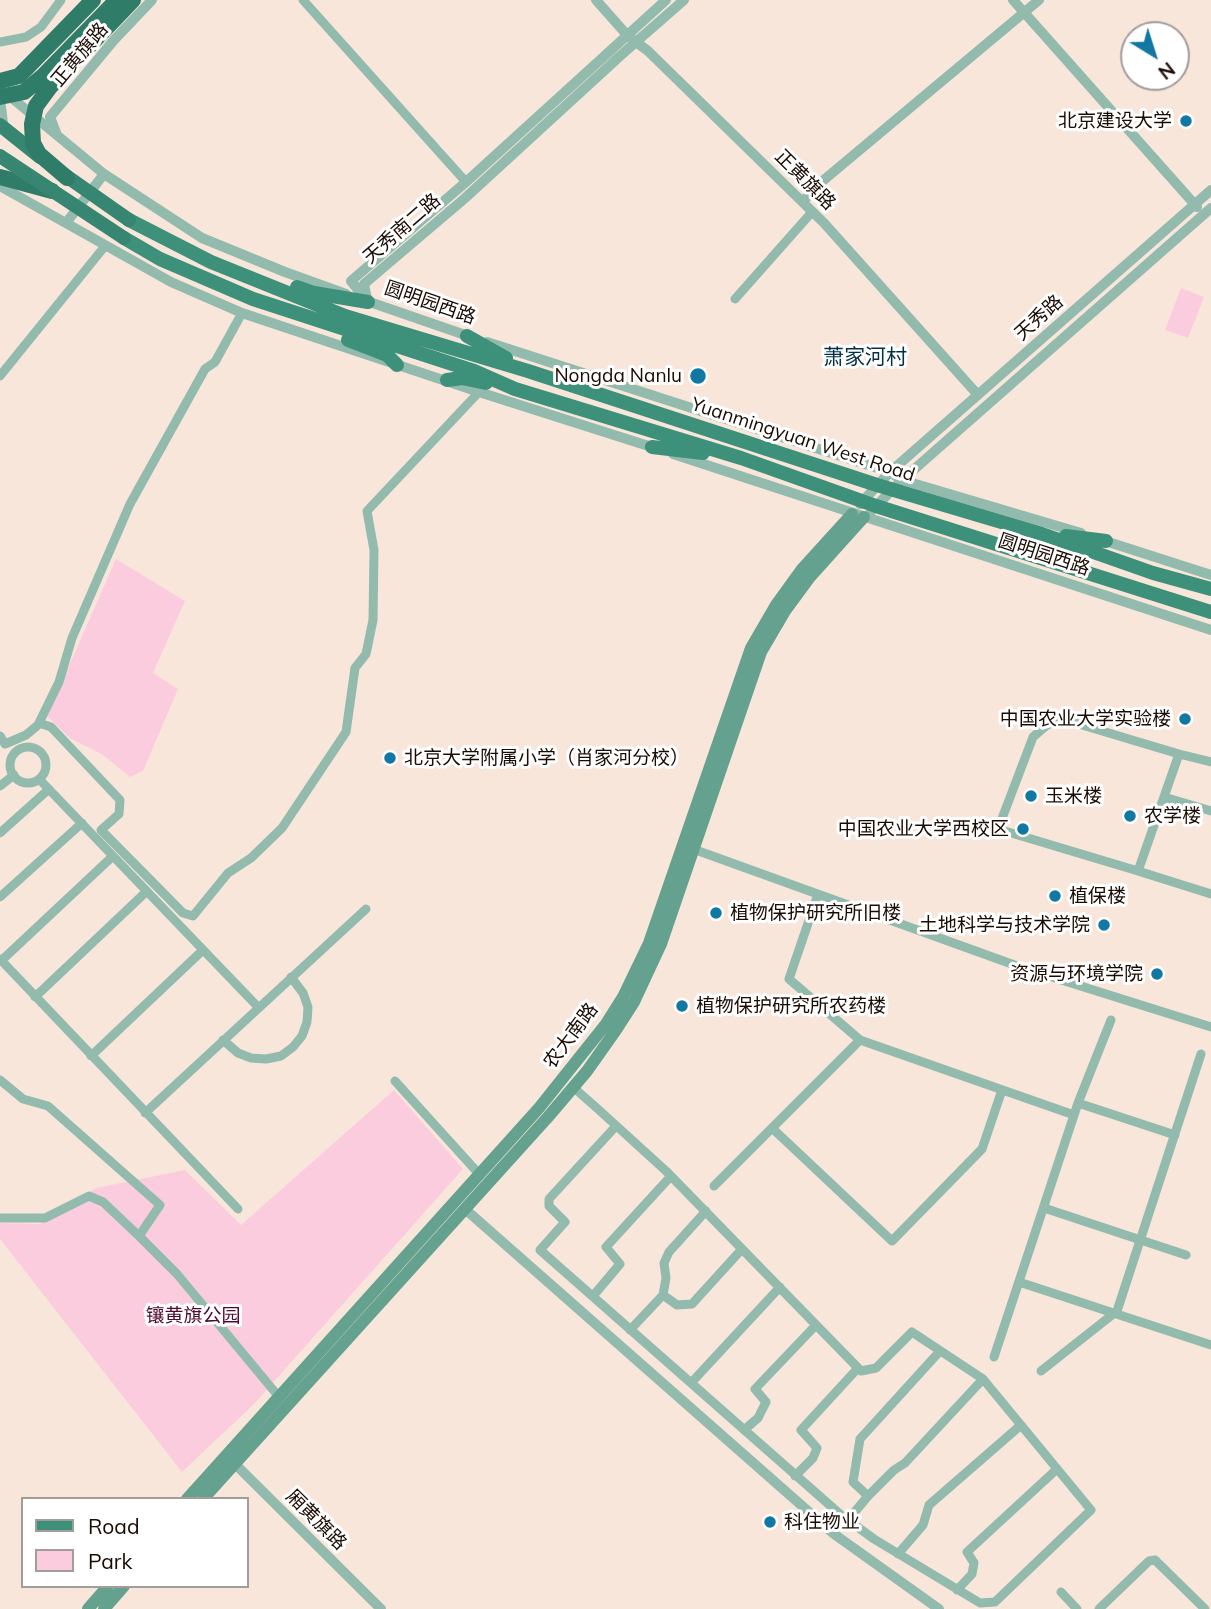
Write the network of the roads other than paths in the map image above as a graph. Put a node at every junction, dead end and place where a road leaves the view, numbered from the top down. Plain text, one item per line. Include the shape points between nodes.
1 (61, 0) edge
2 (93, 0) edge
3 (117, 0) edge
4 (133, 0) edge
5 (152, 0) edge
6 (303, 0) edge
7 (596, 0) edge
8 (666, 0) edge
9 (684, 0) edge
10 (1013, 0) edge
11 (1039, 0) edge
12 (1025, 13) junction
13 (632, 38) junction
14 (0, 42) edge
15 (0, 81) edge
16 (0, 87) edge
17 (0, 98) edge
18 (26, 110) junction
19 (1, 126) edge
20 (58, 138) junction
21 (0, 156) edge
22 (104, 174) junction
23 (0, 177) edge
24 (67, 178) junction
25 (466, 182) junction
26 (0, 186) edge
27 (1211, 190) edge
28 (54, 191) junction
29 (803, 202) junction
30 (1194, 204) junction
31 (1207, 211) edge
32 (812, 212) junction
33 (129, 220) joint
34 (66, 223) junction
35 (124, 238) joint
36 (105, 246) junction
37 (211, 262) junction
38 (735, 299) dead end
39 (368, 302) junction
40 (242, 313) junction
41 (304, 316) junction
42 (467, 336) junction
43 (397, 365) junction
44 (528, 371) junction
45 (0, 376) edge
46 (447, 380) junction
47 (515, 389) junction
48 (479, 392) junction
49 (978, 396) junction
50 (652, 447) junction
51 (741, 458) junction
52 (890, 472) junction
53 (890, 485) junction
54 (869, 503) junction
55 (858, 515) junction
56 (1042, 534) junction
57 (1106, 541) junction
58 (1153, 573) junction
59 (1211, 575) edge
60 (1211, 589) edge
61 (1211, 599) edge
62 (1211, 612) edge
63 (1211, 630) edge
64 (39, 723) junction
65 (2, 740) edge
66 (15, 753) junction
67 (1179, 754) junction
68 (1211, 762) edge
69 (14, 775) junction
70 (39, 779) junction
71 (0, 786) edge
72 (49, 789) junction
73 (1164, 797) junction
74 (1211, 811) edge
75 (82, 823) junction
76 (0, 834) edge
77 (693, 849) junction
78 (113, 856) junction
79 (1138, 871) junction
80 (147, 891) junction
81 (818, 894) junction
82 (1211, 894) edge
83 (0, 897) edge
84 (366, 909) dead end
85 (203, 950) junction
86 (1, 960) edge
87 (291, 977) junction
88 (35, 997) junction
89 (258, 1007) junction
90 (1111, 1020) dead end
91 (1211, 1027) edge
92 (223, 1040) junction
93 (860, 1040) junction
94 (1202, 1054) dead end
95 (91, 1056) junction
96 (0, 1080) edge
97 (394, 1081) dead end
98 (573, 1087) junction
99 (1002, 1090) junction
100 (1078, 1103) junction
101 (145, 1113) junction
102 (1074, 1115) junction
103 (616, 1126) junction
104 (772, 1128) junction
105 (1175, 1135) junction
106 (480, 1174) junction
107 (671, 1176) junction
108 (714, 1186) dead end
109 (1044, 1208) junction
110 (238, 1209) dead end
111 (465, 1209) junction
112 (706, 1211) junction
113 (0, 1218) edge
114 (139, 1237) junction
115 (1141, 1240) junction
116 (742, 1249) junction
117 (1186, 1255) dead end
118 (1019, 1282) junction
119 (780, 1287) junction
120 (663, 1295) junction
121 (593, 1296) junction
122 (1114, 1314) junction
123 (816, 1325) junction
124 (631, 1330) junction
125 (1211, 1345) edge
126 (940, 1351) junction
127 (994, 1357) dead end
128 (858, 1368) junction
129 (1041, 1371) dead end
130 (983, 1379) junction
131 (691, 1383) junction
132 (279, 1396) junction
133 (1021, 1425) junction
134 (744, 1430) junction
135 (230, 1460) junction
136 (1057, 1469) junction
137 (795, 1476) junction
138 (868, 1496) junction
139 (189, 1497) edge
140 (204, 1497) edge
141 (848, 1520) junction
142 (898, 1554) junction
143 (106, 1588) edge
144 (122, 1588) edge
145 (957, 1591) junction
146 (1061, 1592) dead end
147 (88, 1609) edge
148 (104, 1609) edge
149 (381, 1609) edge
150 (939, 1609) edge
151 (1077, 1609) edge
152 (1099, 1609) edge
153 (1205, 1609) edge

1 - 14 street via 41,27 26,37
2 - 15 highway via 19,76
3 - 17 highway, bridge via 42,77 24,92
4 - 24 highway, bridge via 36,106 33,143
5 - 20 street, 正黄旗路 via 50,117
6 - 25 street
7 - 13 street, 正黄旗路
8 - 13 street, 天秀南二路
9 - 13 street, 天秀南二路
10 - 12 street
11 - 12 street
12 - 29 street via 910,106
12 - 30 street
13 - 25 street, 天秀南二路
13 - 29 street, 正黄旗路
13 - 39 street, 天秀南二路 via 464,199 365,284
16 - 18 street, 圆明园西路
17 - 19 street
18 - 19 street via 7,114
18 - 20 street, 圆明园西路
19 - 24 highway, bridge
20 - 22 street, 圆明园西路
21 - 28 highway, bridge
22 - 34 street
22 - 39 street, 圆明园西路 via 202,238
23 - 28 highway, bridge
24 - 33 highway, bridge
25 - 39 street, 天秀南二路 via 351,282
26 - 34 street, 圆明园西路
27 - 30 street, 天秀路
28 - 35 highway, bridge
29 - 32 street, 正黄旗路
30 - 31 street
30 - 49 street, 天秀路
31 - 53 street, 天秀路
32 - 38 street
32 - 49 street, 正黄旗路
33 - 37 main road, Yuanmingyuan West Road
34 - 36 street, 圆明园西路
35 - 41 main road, Yuanmingyuan West Road via 160,259
36 - 40 street, 圆明园西路
36 - 45 street
37 - 39 main road via 314,293
37 - 44 main road, Yuanmingyuan West Road via 345,316
39 - 42 street, 圆明园西路
40 - 43 street, 圆明园西路
40 - 64 street via 215,362 205,369 130,504
41 - 43 main road via 316,328 387,355
41 - 47 main road, Yuanmingyuan West Road via 474,371
42 - 44 main road
42 - 52 street, 圆明园西路
43 - 46 street, 圆明园西路
44 - 53 main road, Yuanmingyuan West Road
46 - 47 main road via 461,378
46 - 48 street, 圆明园西路
47 - 51 main road, Yuanmingyuan West Road
48 - 50 street, 圆明园西路
48 - 64 street via 367,512 374,550 373,621 366,654 355,668 346,732 282,828 228,873 193,916 183,913 102,830 119,814 120,800 51,727
49 - 52 street, 天秀路
50 - 51 main road
50 - 55 street, 圆明园西路
51 - 54 main road, Yuanmingyuan West Road
52 - 53 street, 天秀路
52 - 53 street, 圆明园西路
53 - 54 street
53 - 56 main road, Yuanmingyuan West Road
53 - 57 street, 圆明园西路
54 - 55 street
54 - 62 main road, Yuanmingyuan West Road
55 - 63 street, 圆明园西路
55 - 77 main road, 农大南路 via 785,611 761,652
55 - 106 main road, 农大南路 via 802,569 751,648 649,943 623,997 577,1063
56 - 57 main road
56 - 58 main road, Yuanmingyuan West Road
57 - 59 street, 圆明园西路
58 - 60 main road, Yuanmingyuan West Road
58 - 61 main road, Yuanmingyuan West Road
64 - 65 street via 26,735
65 - 66 street
66 - 69 street
66 - 70 street via 25,747 42,753 46,764
67 - 68 street
67 - 73 street
67 - 79 street via 1062,719 1047,725 1033,737 998,829
69 - 70 street via 28,782
69 - 71 street
70 - 72 street
72 - 75 street
72 - 76 street
73 - 74 street
73 - 79 street
75 - 78 street
75 - 83 street
77 - 81 street
77 - 98 main road, 农大南路 via 648,975 616,1030
78 - 80 street
78 - 86 street
79 - 82 street
80 - 85 street
80 - 88 street
81 - 91 street via 1020,967
81 - 93 street via 789,979
84 - 87 street
85 - 89 street
85 - 95 street
86 - 88 street
87 - 89 street
87 - 92 street via 308,1007 305,1029 293,1047 281,1056 251,1058
88 - 95 street
89 - 92 street
90 - 100 street
92 - 101 street
93 - 99 street
93 - 104 street
94 - 105 street
95 - 101 street
96 - 114 street via 23,1100 48,1106 160,1205
97 - 106 street
98 - 103 street
98 - 111 main road, 农大南路
99 - 102 street
99 - 104 street via 982,1149 892,1241
100 - 102 street
100 - 105 street
101 - 110 street
102 - 109 street
103 - 107 street
103 - 121 street via 549,1199 549,1206 565,1222 540,1250
104 - 108 street
105 - 115 street
106 - 132 main road, 农大南路
107 - 112 street
107 - 121 street via 606,1247 620,1264
109 - 115 street
109 - 118 street
111 - 135 main road, 农大南路
111 - 150 street via 834,1534
112 - 116 street
112 - 120 street via 668,1252
113 - 114 street via 45,1217 89,1196 103,1202
114 - 132 street via 177,1274
115 - 117 street
115 - 122 street
116 - 119 street
116 - 120 street via 692,1304 677,1306
118 - 122 street
118 - 127 street
119 - 123 street
119 - 131 street
120 - 124 street
121 - 124 street
122 - 125 street
122 - 129 street
123 - 128 street
123 - 134 street via 755,1389 766,1402 758,1418
124 - 131 street
126 - 128 street via 912,1332 876,1368
126 - 130 street
126 - 138 street via 860,1439 853,1482
128 - 137 street via 801,1430 817,1448
130 - 133 street
130 - 138 street
131 - 134 street
132 - 135 main road, 农大南路
133 - 136 street
133 - 142 street via 929,1505 923,1525
134 - 137 street
135 - 139 main road, 农大南路
135 - 140 main road, 农大南路
135 - 149 street, 厢黄旗路
136 - 145 street via 967,1552 974,1563 972,1574
136 - 145 street via 1091,1510 995,1602 981,1603
137 - 141 street
138 - 141 street
141 - 142 street
142 - 145 street
143 - 147 main road
144 - 148 main road
146 - 151 street
152 - 153 street via 1155,1560

